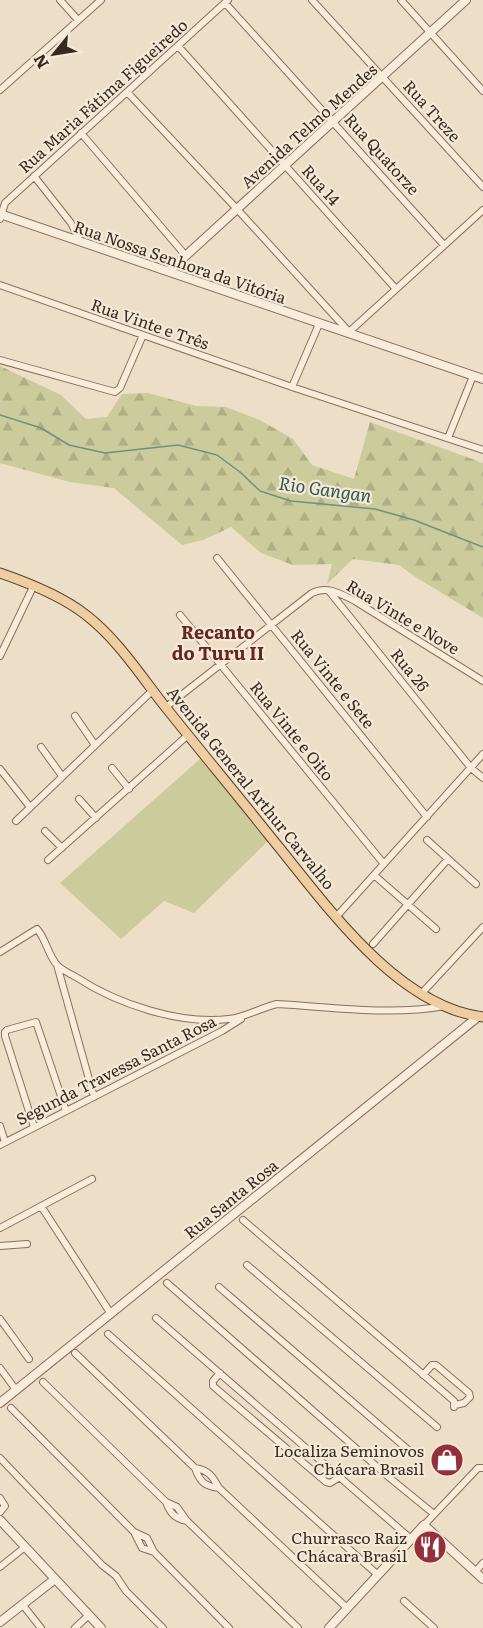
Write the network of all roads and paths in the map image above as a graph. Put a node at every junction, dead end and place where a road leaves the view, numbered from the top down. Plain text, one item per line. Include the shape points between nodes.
1 (60, 0) edge
2 (100, 0) edge
3 (312, 0) edge
4 (401, 0) edge
5 (466, 0) edge
6 (227, 1) edge
7 (78, 20) junction
8 (430, 32) junction
9 (178, 46) junction
10 (382, 77) junction
11 (0, 90) edge
12 (483, 91) edge
13 (127, 92) junction
14 (333, 121) junction
15 (81, 133) junction
16 (285, 165) junction
17 (34, 176) junction
18 (483, 188) edge
19 (2, 200) edge
20 (237, 209) junction
21 (483, 210) edge
22 (0, 216) edge
23 (80, 241) junction
24 (444, 245) junction
25 (186, 256) junction
26 (169, 271) junction
27 (0, 285) edge
28 (396, 289) junction
29 (319, 324) junction
30 (350, 333) junction
31 (143, 336) junction
32 (0, 360) edge
33 (473, 376) junction
34 (483, 379) edge
35 (292, 387) junction
36 (448, 438) junction
37 (483, 450) edge
38 (217, 558) dead end
39 (0, 573) edge
40 (33, 587) junction
41 (328, 590) junction
42 (180, 615) dead end
43 (272, 625) junction
44 (0, 656) edge
45 (220, 666) junction
46 (483, 681) edge
47 (153, 690) junction
48 (166, 707) junction
49 (75, 716) dead end
50 (189, 735) junction
51 (95, 744) junction
52 (41, 747) dead end
53 (483, 754) edge
54 (112, 768) dead end
55 (471, 768) junction
56 (0, 769) edge
57 (62, 776) junction
58 (483, 778) edge
59 (129, 789) junction
60 (79, 798) dead end
61 (30, 807) junction
62 (427, 817) junction
63 (96, 818) junction
64 (16, 821) dead end
65 (45, 831) dead end
66 (427, 840) dead end
67 (62, 848) junction
68 (448, 859) junction
69 (48, 860) dead end
70 (384, 864) junction
71 (374, 875) junction
72 (476, 884) dead end
73 (408, 905) junction
74 (336, 917) junction
75 (483, 927) edge
76 (436, 929) dead end
77 (373, 944) dead end
78 (0, 952) edge
79 (57, 965) junction
80 (422, 993) junction
81 (446, 1006) junction
82 (481, 1016) edge
83 (244, 1017) junction
84 (94, 1097) junction
85 (66, 1111) junction
86 (0, 1126) edge
87 (34, 1127) junction
88 (3, 1143) edge
89 (92, 1179) dead end
90 (40, 1206) junction
91 (243, 1220) dead end
92 (0, 1228) edge
93 (27, 1244) dead end
94 (0, 1246) edge
95 (247, 1265) dead end
96 (167, 1283) dead end
97 (219, 1287) dead end
98 (111, 1314) junction
99 (156, 1318) dead end
100 (0, 1319) edge
101 (108, 1334) dead end
102 (75, 1353) dead end
103 (29, 1359) dead end
104 (0, 1368) edge
105 (220, 1373) junction
106 (423, 1375) junction
107 (43, 1382) dead end
108 (16, 1390) junction
109 (0, 1403) edge
110 (11, 1408) dead end
111 (435, 1424) dead end
112 (413, 1454) dead end
113 (0, 1458) edge
114 (195, 1468) junction
115 (483, 1468) edge
116 (340, 1477) junction
117 (219, 1488) junction
118 (0, 1498) edge
119 (0, 1512) edge
120 (434, 1514) junction
121 (0, 1520) edge
122 (424, 1525) junction
123 (409, 1537) junction
124 (25, 1547) junction
125 (483, 1563) edge
126 (0, 1567) edge
127 (475, 1572) junction
128 (376, 1574) junction
129 (55, 1579) junction
130 (483, 1579) edge
131 (404, 1601) dead end
132 (22, 1604) junction
133 (346, 1607) junction
134 (89, 1615) junction
135 (0, 1622) edge
136 (331, 1627) edge
137 (41, 1628) edge
138 (75, 1628) edge
139 (101, 1628) edge
140 (163, 1628) edge
141 (229, 1628) edge
142 (298, 1628) edge
143 (434, 1628) edge

1 - 7 street
2 - 7 street
3 - 10 street, Rua Treze
4 - 8 street
5 - 8 street, Avenida Telmo Mendes
6 - 9 street, Rua Maria Fátima Figueiredo
6 - 14 street, Rua Quatorze
7 - 11 street
8 - 10 street, Avenida Telmo Mendes
8 - 12 street
9 - 13 street, Rua Maria Fátima Figueiredo
9 - 16 street, Rua 14
10 - 14 street, Avenida Telmo Mendes
10 - 18 street, Rua Treze
13 - 15 street, Rua Maria Fátima Figueiredo
13 - 20 street, Rua Nossa Senhora da Vitória
14 - 16 street, Avenida Telmo Mendes
14 - 24 street, Rua Quatorze
15 - 17 street, Rua Maria Fátima Figueiredo
15 - 25 street
16 - 20 street, Avenida Telmo Mendes
16 - 28 street, Rua 14
17 - 19 street, Rua Maria Fátima Figueiredo
17 - 23 street via 71,223
19 - 22 street, Rua Maria Fátima Figueiredo
20 - 25 street, Avenida Telmo Mendes
20 - 30 street, Rua Nossa Senhora da Vitória
21 - 24 street
22 - 23 street, Rua Nossa Senhora da Vitória
23 - 26 street, Rua Nossa Senhora da Vitória
24 - 28 street
25 - 26 street, Avenida Telmo Mendes
26 - 29 street, Rua Nossa Senhora da Vitória
27 - 31 street, Rua Vinte e Três
28 - 30 street
29 - 30 street, Rua Nossa Senhora da Vitória
29 - 35 street
30 - 33 street, Rua Nossa Senhora da Vitória
31 - 32 street via 115,392
31 - 35 street, Rua Vinte e Três
33 - 34 street, Rua Nossa Senhora da Vitória
33 - 36 street
35 - 36 street, Rua Vinte e Três
36 - 37 street, Rua Vinte e Três
38 - 43 street, Rua Vinte e Sete
39 - 40 main road, Avenida General Arthur Carvalho
40 - 44 street
40 - 47 main road, Avenida General Arthur Carvalho via 87,615
41 - 43 street, Rua Vinte e Nove via 312,593
41 - 46 street, Rua Vinte e Nove via 355,601
41 - 55 street, Rua 26
42 - 45 street, Rua Vinte e Oito
43 - 45 street, Rua Vinte e Nove
43 - 62 street, Rua Vinte e Sete
45 - 48 street, Rua Vinte e Nove
45 - 70 street, Rua Vinte e Oito
47 - 48 main road, Avenida General Arthur Carvalho
47 - 51 street
48 - 50 main road, Avenida General Arthur Carvalho
49 - 51 street
50 - 59 street
50 - 74 main road, Avenida General Arthur Carvalho
51 - 57 street
52 - 57 street
53 - 55 street
54 - 59 street
55 - 58 street, Rua 26
55 - 62 street
56 - 61 street
57 - 61 street
59 - 63 street
60 - 63 street
61 - 64 street
62 - 70 street
63 - 67 street
65 - 67 street
66 - 68 street
67 - 69 street
68 - 72 street
68 - 73 street
70 - 71 street
71 - 73 street
71 - 74 street
73 - 76 street
73 - 77 street
74 - 80 main road, Avenida General Arthur Carvalho via 378,962
75 - 80 street
78 - 79 street via 37,929
79 - 83 street via 107,995 143,1008 218,1020
79 - 84 street
80 - 81 main road, Avenida General Arthur Carvalho
81 - 82 main road, Avenida General Arthur Carvalho
81 - 83 street via 382,1012 277,1004
82 - 98 street, Rua Santa Rosa via 332,1131
83 - 84 street, Segunda Travessa Santa Rosa
84 - 85 street, Segunda Travessa Santa Rosa
85 - 87 street, Segunda Travessa Santa Rosa
85 - 87 street via 36,1022 8,1030 5,1036
86 - 88 street
87 - 88 street, Segunda Travessa Santa Rosa
89 - 90 street
90 - 92 street
90 - 98 street
91 - 106 street
93 - 94 street
95 - 111 street
96 - 120 street
97 - 112 street
98 - 108 street, Rua Santa Rosa
99 - 105 street
100 - 103 street
101 - 128 street
102 - 114 street
104 - 108 street
105 - 116 street
105 - 116 street via 213,1386 326,1482
106 - 106 street via 454,1401 454,1406 470,1397 436,1365
107 - 142 street via 166,1502 175,1518 187,1521
108 - 109 street, Rua Santa Rosa
110 - 141 street via 134,1532 147,1538 154,1552
113 - 140 street
114 - 117 street via 212,1475
114 - 117 street via 203,1484
115 - 120 street via 478,1468
116 - 123 street
117 - 133 street
118 - 119 street via 5,1506
120 - 122 street
121 - 124 street
122 - 123 street
122 - 127 street
123 - 128 street
124 - 126 street
124 - 129 street
125 - 127 street
127 - 130 street
128 - 133 street
129 - 132 street
129 - 134 street
131 - 143 street
132 - 135 street
132 - 137 street
133 - 136 street
134 - 138 street
134 - 139 street

